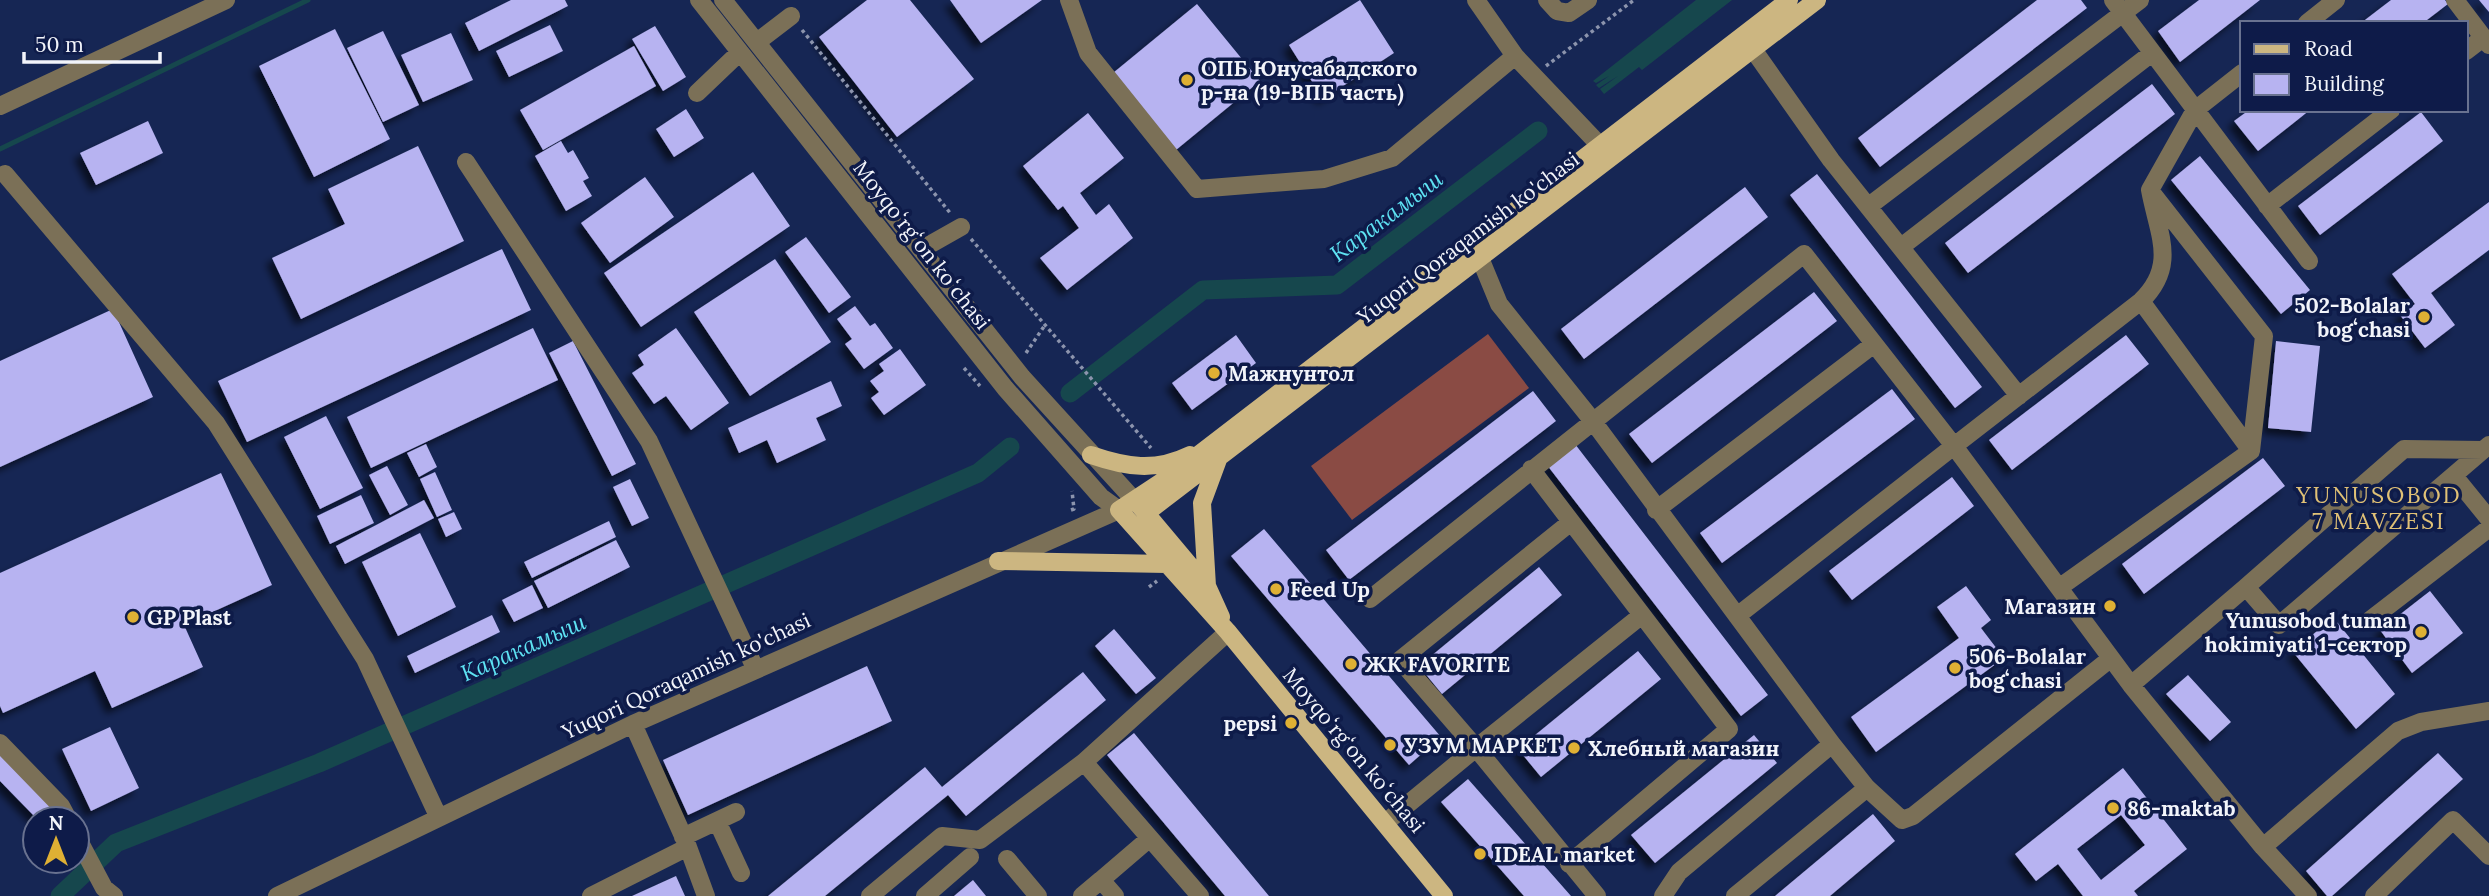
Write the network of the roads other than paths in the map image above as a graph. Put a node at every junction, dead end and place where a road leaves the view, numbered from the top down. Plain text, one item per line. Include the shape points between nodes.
1 (226, 0) edge
2 (699, 0) edge
3 (723, 0) edge
4 (1069, 0) edge
5 (1476, 0) edge
6 (1547, 0) edge
7 (1588, 0) edge
8 (1789, 0) edge
9 (1817, 0) edge
10 (2140, 0) edge
11 (2336, 0) edge
12 (2455, 0) edge
13 (2118, 7) edge
14 (791, 16) road end
15 (2310, 21) edge
16 (2486, 41) edge
17 (757, 42) junction
18 (1749, 42) junction
19 (2468, 50) edge
20 (740, 52) junction
21 (2152, 53) junction
22 (1515, 56) junction
23 (2240, 75) edge
24 (697, 93) dead end
25 (0, 106) edge
26 (2195, 110) junction
27 (2388, 112) edge
28 (1605, 152) junction
29 (466, 162) dead end
30 (5, 174) dead end
31 (2150, 190) junction
32 (1869, 206) junction
33 (2267, 206) junction
34 (961, 227) road end
35 (1901, 247) junction
36 (922, 249) junction
37 (1475, 252) junction
38 (2309, 261) dead end
39 (2141, 301) junction
40 (1874, 344) junction
41 (2019, 396) junction
42 (1592, 420) junction
43 (1954, 446) junction
44 (2486, 447) edge
45 (1086, 449) junction
46 (1216, 451) junction
47 (2251, 451) junction
48 (1531, 469) junction
49 (2454, 476) junction
50 (1140, 506) junction
51 (1119, 510) junction
52 (1656, 510) junction
53 (2489, 519) edge
54 (1572, 522) junction
55 (2489, 528) edge
56 (998, 561) junction
57 (1167, 564) junction
58 (1207, 586) junction
59 (2060, 587) junction
60 (2246, 587) junction
61 (1370, 599) dead end
62 (1642, 615) junction
63 (1737, 616) junction
64 (2371, 620) dead end
65 (1228, 632) junction
66 (2110, 659) junction
67 (755, 668) junction
68 (2131, 685) junction
69 (2489, 710) edge
70 (633, 724) junction
71 (0, 743) edge
72 (1832, 744) junction
73 (1476, 748) junction
74 (1084, 762) junction
75 (1867, 788) junction
76 (60, 805) edge
77 (736, 812) dead end
78 (438, 816) junction
79 (716, 821) junction
80 (1385, 823) junction
81 (1150, 838) junction
82 (686, 842) junction
83 (2263, 847) junction
84 (2489, 856) edge
85 (970, 857) dead end
86 (1007, 859) dead end
87 (91, 863) edge
88 (1569, 864) junction
89 (741, 873) dead end
90 (1101, 880) junction
91 (1441, 895) edge
92 (114, 896) edge
93 (277, 896) edge
94 (591, 896) edge
95 (706, 896) edge
96 (870, 896) edge
97 (925, 896) edge
98 (1038, 896) edge
99 (1082, 896) edge
100 (1115, 896) edge
101 (1200, 896) edge
102 (1597, 896) edge
103 (1663, 896) edge
104 (1735, 896) edge
105 (2308, 896) edge
106 (2374, 896) edge

1 - 25 street
2 - 20 street, Moyqoʻrgʻon koʻchasi
3 - 17 street, Moyqoʻrgʻon koʻchasi
4 - 22 street via 1088,53 1197,189 1324,179 1392,158
5 - 22 street
6 - 7 street via 1557,11 1569,13
8 - 18 main road, Yuqori Qoraqamish ko'chasi
9 - 18 main road, Yuqori Qoraqamish ko'chasi
10 - 13 street
11 - 15 street
12 - 16 street
13 - 21 street
13 - 32 street
14 - 17 street
16 - 19 street
17 - 36 street, Moyqoʻrgʻon koʻchasi
18 - 28 main road, Yuqori Qoraqamish ko'chasi
18 - 32 street via 1831,160
20 - 24 street
20 - 51 street, Moyqoʻrgʻon koʻchasi via 1005,388 1101,497
21 - 26 street
21 - 35 street
22 - 28 street
23 - 26 street
26 - 31 street
26 - 33 street
27 - 33 street
28 - 37 main road, Yuqori Qoraqamish ko'chasi
29 - 67 street via 649,441
30 - 78 street via 216,423 365,659
31 - 39 street via 2164,263
31 - 47 street via 2263,336
32 - 35 street
33 - 38 street
34 - 36 street
35 - 41 street
36 - 45 street, Moyqoʻrgʻon koʻchasi via 1022,377
37 - 42 street via 1499,304
37 - 46 main road, Yuqori Qoraqamish ko'chasi
39 - 41 street
39 - 47 street
40 - 42 street via 1804,254
40 - 43 street
40 - 52 street
41 - 43 street
42 - 48 street
42 - 52 street
43 - 59 street
43 - 63 street
44 - 49 street
44 - 60 street via 2403,449
45 - 46 main road via 1123,466 1143,467
45 - 50 street, Moyqoʻrgʻon koʻchasi
46 - 50 main road, Yuqori Qoraqamish ko'chasi
46 - 58 main road via 1202,503
47 - 59 street
48 - 54 street
48 - 61 street
49 - 53 street
49 - 60 street via 2279,625
50 - 51 main road, Yuqori Qoraqamish ko'chasi
50 - 58 main road
51 - 56 street, Yuqori Qoraqamish ko'chasi
51 - 57 main road
52 - 63 street
54 - 62 street
54 - 73 street via 1400,660
55 - 64 street
56 - 57 main road
56 - 67 street, Yuqori Qoraqamish ko'chasi
57 - 65 main road
58 - 65 main road
59 - 66 street
60 - 68 street
62 - 73 street
62 - 88 street via 1729,729
63 - 72 street
65 - 74 street
65 - 80 main road, Moyqoʻrgʻon koʻchasi
66 - 68 street
66 - 75 street via 1913,816 1902,820
67 - 70 street, Yuqori Qoraqamish ko'chasi
68 - 83 street
69 - 83 street via 2421,722 2398,731
70 - 78 street, Yuqori Qoraqamish ko'chasi
70 - 82 street
71 - 76 street
72 - 75 street
72 - 103 street via 1679,872
73 - 80 street
73 - 88 street
74 - 81 street
74 - 96 street via 980,840 942,836
75 - 104 street
77 - 79 street
78 - 93 street, Yuqori Qoraqamish ko'chasi
79 - 82 street
79 - 89 street
80 - 91 main road, Moyqoʻrgʻon koʻchasi
81 - 90 street
81 - 101 street
82 - 94 street
82 - 95 street
83 - 105 street
84 - 106 street via 2453,820
85 - 97 street
86 - 98 street
87 - 92 street via 104,888
88 - 102 street
90 - 99 street
90 - 100 street

